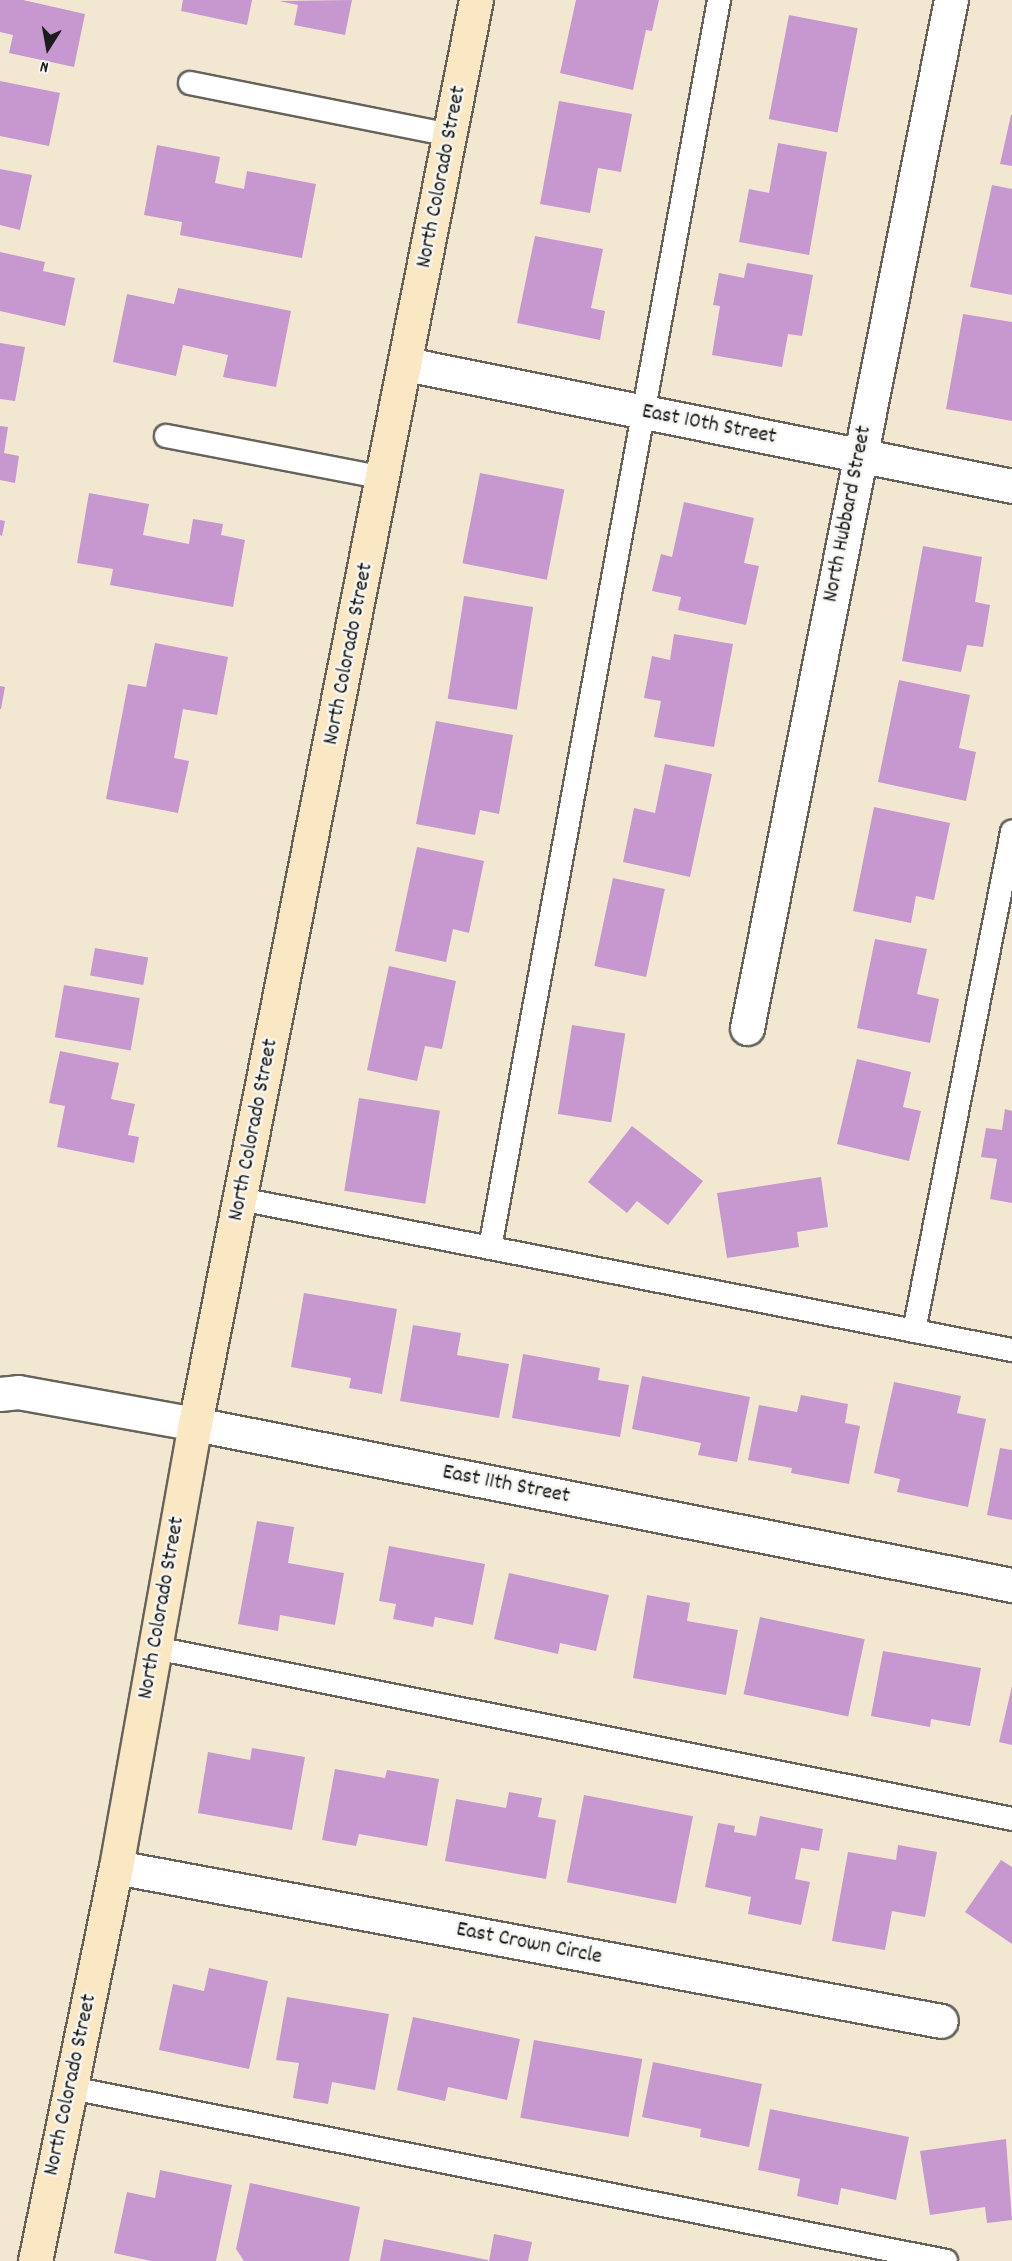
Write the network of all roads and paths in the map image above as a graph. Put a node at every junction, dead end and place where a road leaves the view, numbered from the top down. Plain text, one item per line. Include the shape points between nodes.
1 (476, 0) edge
2 (719, 0) edge
3 (951, 0) edge
4 (190, 83) dead end
5 (451, 135) junction
6 (406, 364) junction
7 (641, 411) junction
8 (166, 436) dead end
9 (860, 455) junction
10 (384, 478) junction
11 (1012, 486) edge
12 (1012, 832) edge
13 (747, 1028) dead end
14 (240, 1199) junction
15 (489, 1248) junction
16 (914, 1331) junction
17 (1012, 1350) edge
18 (0, 1394) edge
19 (195, 1424) junction
20 (1012, 1584) edge
21 (155, 1648) junction
22 (1012, 1818) edge
23 (116, 1867) junction
24 (941, 2021) dead end
25 (71, 2088) junction
26 (35, 2261) edge
27 (946, 2261) edge

1 - 5 street, North Colorado Street
2 - 7 lane
3 - 9 street, North Hubbard Street
4 - 5 lane
5 - 6 street, North Colorado Street
6 - 7 street, East 10th Street
6 - 10 street, North Colorado Street
7 - 9 street, East 10th Street
7 - 15 lane
8 - 10 lane
9 - 11 street, East 10th Street
9 - 13 street, North Hubbard Street
10 - 14 street, North Colorado Street
12 - 16 lane
14 - 15 lane
14 - 19 street, North Colorado Street
15 - 16 lane
16 - 17 lane
18 - 19 street, East 11th Street via 18,1392
19 - 20 street, East 11th Street
19 - 21 street, North Colorado Street
21 - 22 lane
21 - 23 street, North Colorado Street
23 - 24 street, East Crown Circle
23 - 25 street, North Colorado Street
25 - 26 street, North Colorado Street
25 - 27 lane

